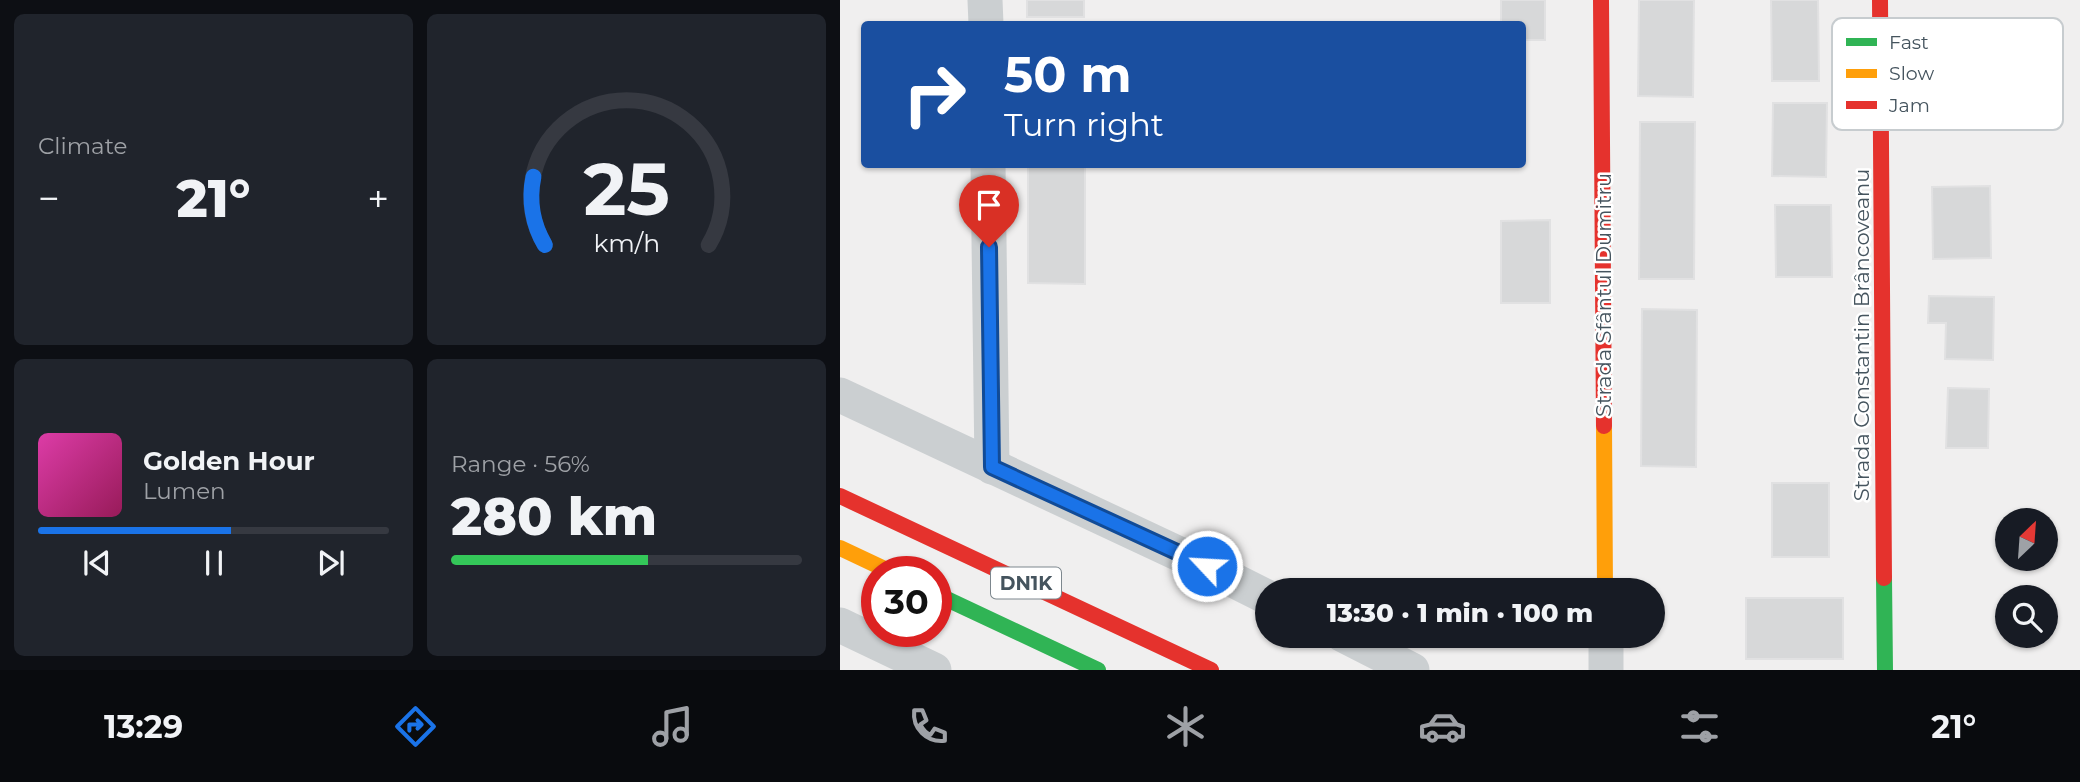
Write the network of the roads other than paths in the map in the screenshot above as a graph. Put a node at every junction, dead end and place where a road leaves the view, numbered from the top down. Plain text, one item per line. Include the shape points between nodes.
1 (985, 0) edge
2 (1601, 0) edge
3 (1880, 0) edge
4 (1880, 18) edge
5 (986, 21) edge
6 (1881, 130) edge
7 (988, 168) edge
8 (840, 395) edge
9 (992, 467) junction
10 (840, 496) edge
11 (840, 548) edge
12 (861, 558) edge
13 (1605, 578) edge
14 (1255, 591) edge
15 (952, 602) edge
16 (840, 625) edge
17 (1369, 648) edge
18 (1606, 648) edge
19 (934, 670) edge
20 (1098, 670) edge
21 (1211, 670) edge
22 (1412, 670) edge
23 (1606, 670) edge
24 (1885, 670) edge

1 - 5 street
2 - 13 main road, Strada Sfântul Dumitru
3 - 4 main road, Strada Constantin Brâncoveanu
6 - 24 main road, Strada Constantin Brâncoveanu
7 - 9 street
8 - 9 street
9 - 14 street
10 - 21 main road, DN1K
11 - 12 main road
15 - 20 main road, DN1K
16 - 19 street
17 - 22 street
18 - 23 street

